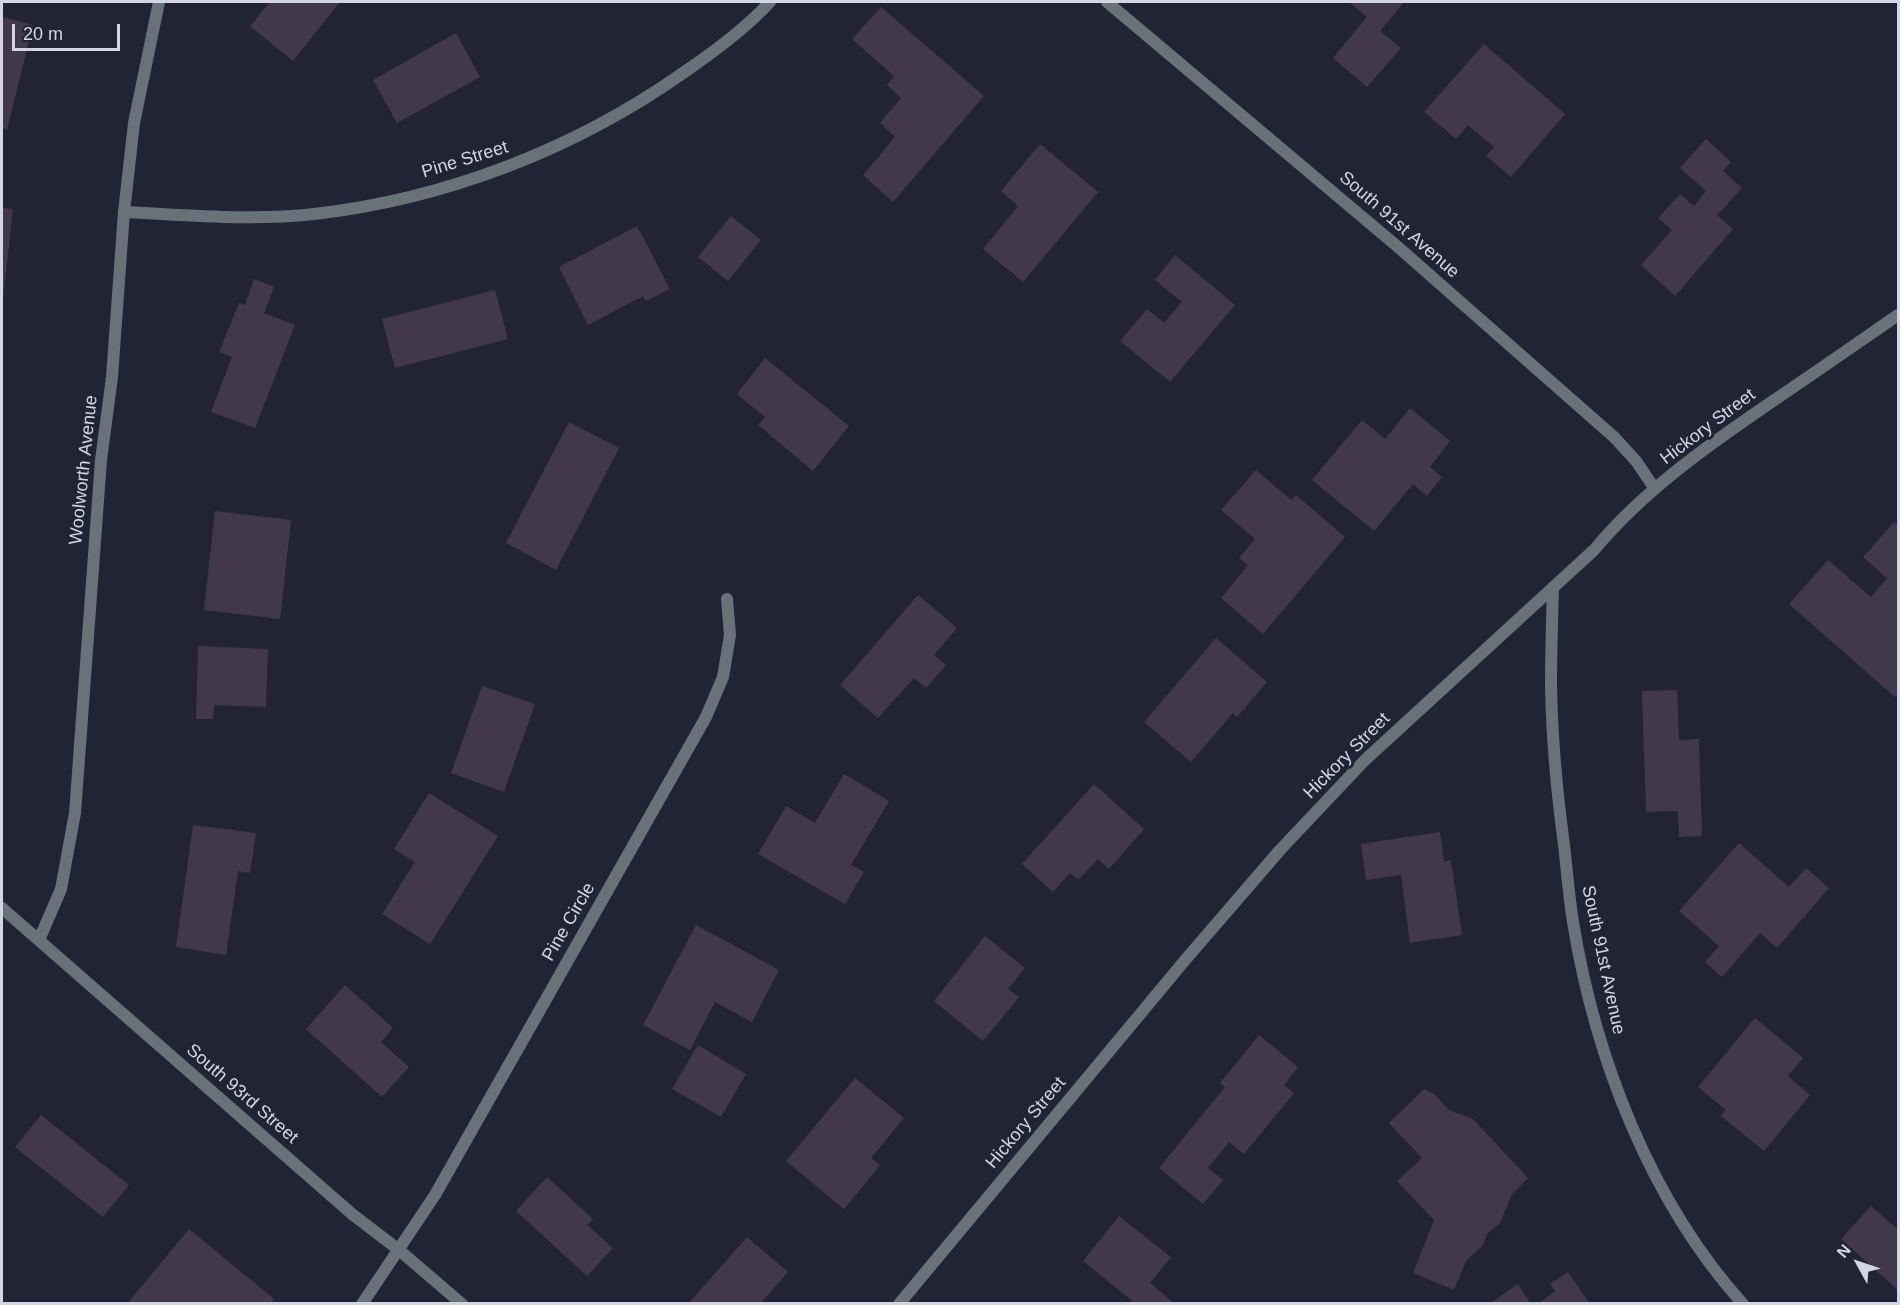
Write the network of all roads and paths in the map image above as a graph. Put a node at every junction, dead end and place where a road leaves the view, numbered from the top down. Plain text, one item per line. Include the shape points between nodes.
1 (159, 2) edge
2 (770, 2) edge
3 (1107, 2) edge
4 (124, 212) junction
5 (1899, 315) edge
6 (1655, 489) junction
7 (1553, 587) junction
8 (727, 599) dead end
9 (2, 908) edge
10 (39, 940) junction
11 (399, 1250) junction
12 (362, 1304) edge
13 (462, 1304) edge
14 (899, 1304) edge
15 (1743, 1304) edge

1 - 4 street, Woolworth Avenue via 134,123
2 - 4 street, Pine Street via 708,56 658,91 590,130 521,161 442,188 314,214 252,218
3 - 6 street, South 91st Avenue via 1398,247 1614,437 1636,460
4 - 10 street, Woolworth Avenue via 75,813 61,889
5 - 6 street, Hickory Street via 1713,442
6 - 7 street, Hickory Street
7 - 14 street, Hickory Street via 1365,760 1280,850
7 - 15 street, South 91st Avenue via 1551,688 1558,802 1573,922 1602,1045 1648,1161 1695,1244
8 - 11 street, Pine Circle via 730,635 723,677 706,717 435,1195
9 - 10 street, South 93rd Street
10 - 11 street, South 93rd Street via 352,1214
11 - 12 street
11 - 13 street, South 93rd Street

